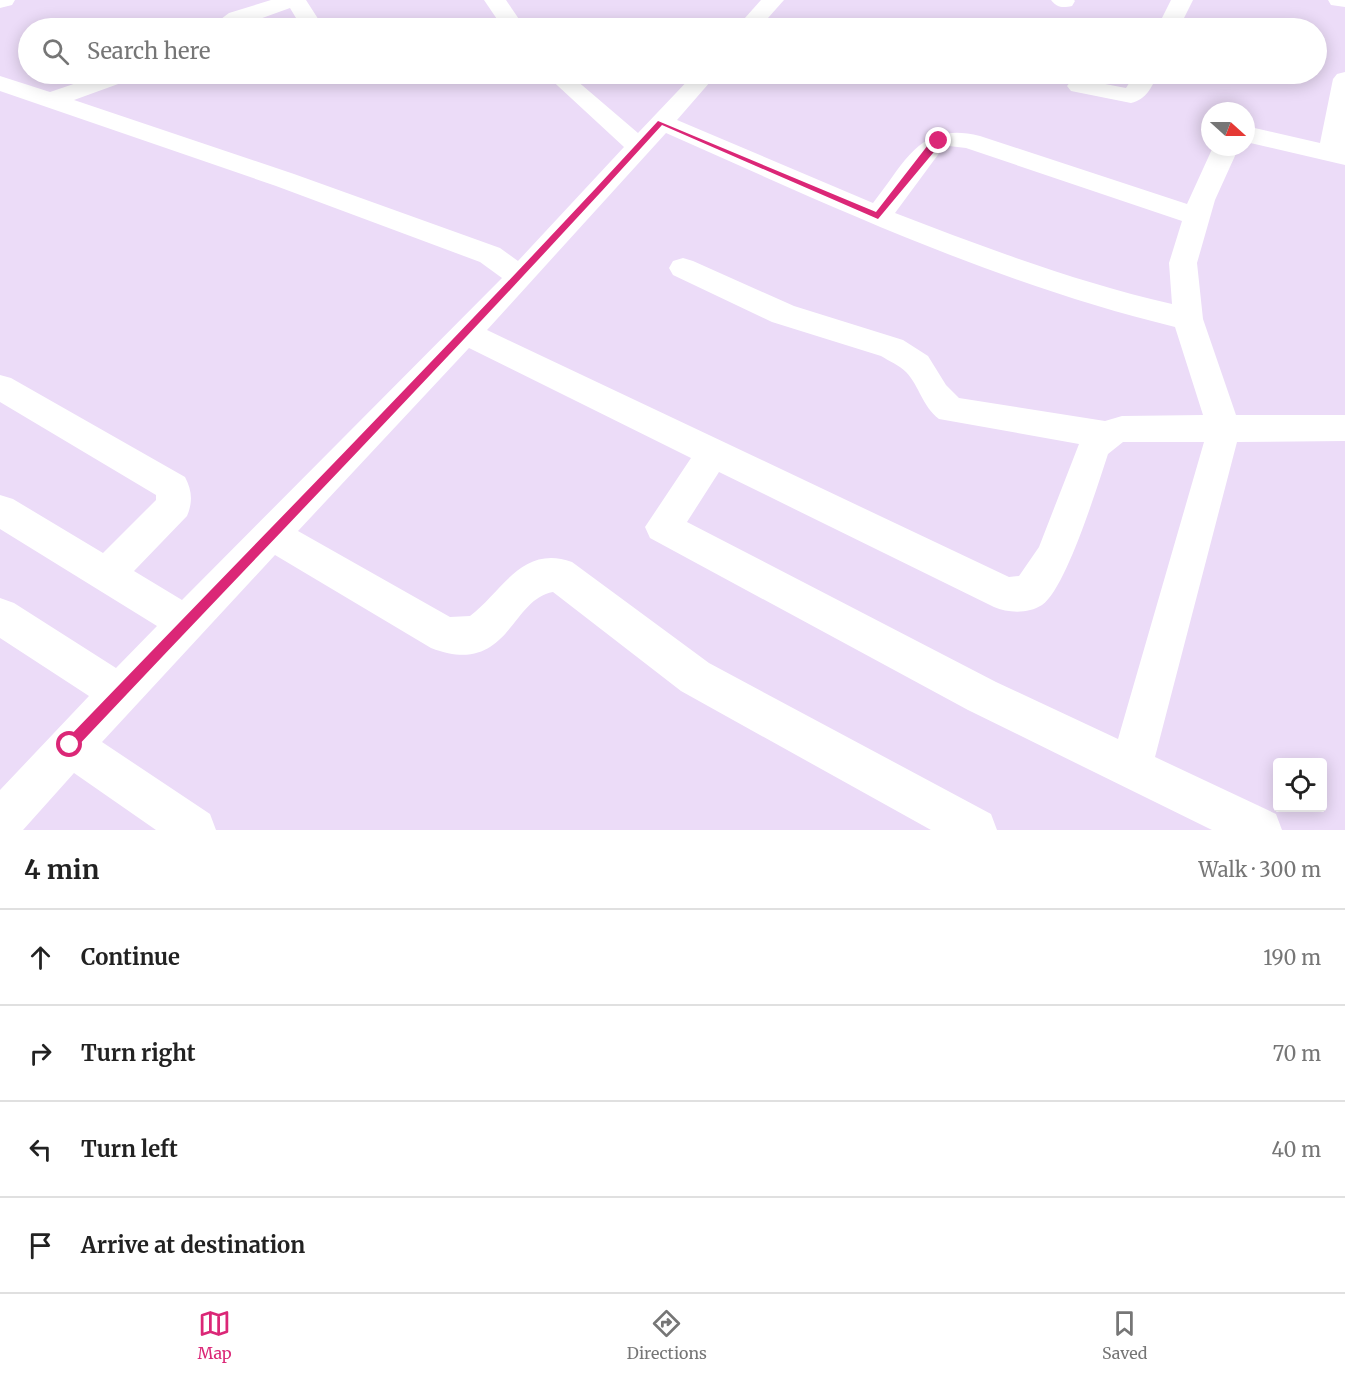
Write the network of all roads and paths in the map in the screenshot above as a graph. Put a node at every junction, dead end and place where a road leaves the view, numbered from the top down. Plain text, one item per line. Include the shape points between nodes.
1 (4, 0) edge
2 (495, 0) edge
3 (773, 0) edge
4 (1182, 0) edge
5 (1339, 0) edge
6 (1345, 1) edge
7 (0, 2) edge
8 (237, 18) edge
9 (307, 18) edge
10 (507, 18) edge
11 (756, 18) edge
12 (1173, 18) edge
13 (1345, 79) edge
14 (0, 83) edge
15 (96, 84) edge
16 (567, 84) edge
17 (697, 84) edge
18 (1141, 84) edge
19 (1079, 86) dead end
20 (51, 100) junction
21 (661, 122) junction
22 (1255, 136) edge
23 (639, 147) junction
24 (1338, 155) edge
25 (1222, 156) edge
26 (878, 216) junction
27 (1196, 216) junction
28 (683, 268) dead end
29 (520, 277) junction
30 (1188, 319) junction
31 (464, 332) junction
32 (0, 387) edge
33 (1345, 428) edge
34 (1224, 429) junction
35 (1105, 435) junction
36 (712, 453) junction
37 (0, 510) edge
38 (271, 534) junction
39 (107, 574) junction
40 (0, 616) edge
41 (187, 624) junction
42 (120, 693) junction
43 (70, 745) junction
44 (1131, 768) junction
45 (0, 823) edge
46 (186, 828) edge
47 (975, 830) edge
48 (1260, 830) edge

1 - 7 street
2 - 10 street
3 - 11 street
4 - 12 street
5 - 6 street
8 - 9 street via 290,1 297,2
13 - 24 street
14 - 20 street
15 - 20 street
16 - 23 street
17 - 21 street
18 - 19 street via 1131,96
20 - 29 street via 490,255
21 - 23 street
21 - 26 street
22 - 24 street
23 - 29 street
25 - 27 street
26 - 27 street via 931,147 949,138 972,141
26 - 30 street via 1055,284
27 - 30 street via 1183,263
28 - 35 street via 783,314 906,355 918,365 935,397 951,410
29 - 31 street
30 - 34 street
31 - 36 street
31 - 38 street
32 - 39 street via 173,487 174,505
33 - 34 street
34 - 35 street via 1122,429
34 - 44 street
35 - 36 street via 1094,447 1054,555 1030,592 1007,595
36 - 44 street via 663,527 982,696
37 - 39 street
38 - 41 street
38 - 47 street via 445,635 463,638 487,630 525,584 559,574 695,677
39 - 41 street
40 - 42 street
41 - 42 street
42 - 43 street
43 - 45 street
43 - 46 street
44 - 48 street

